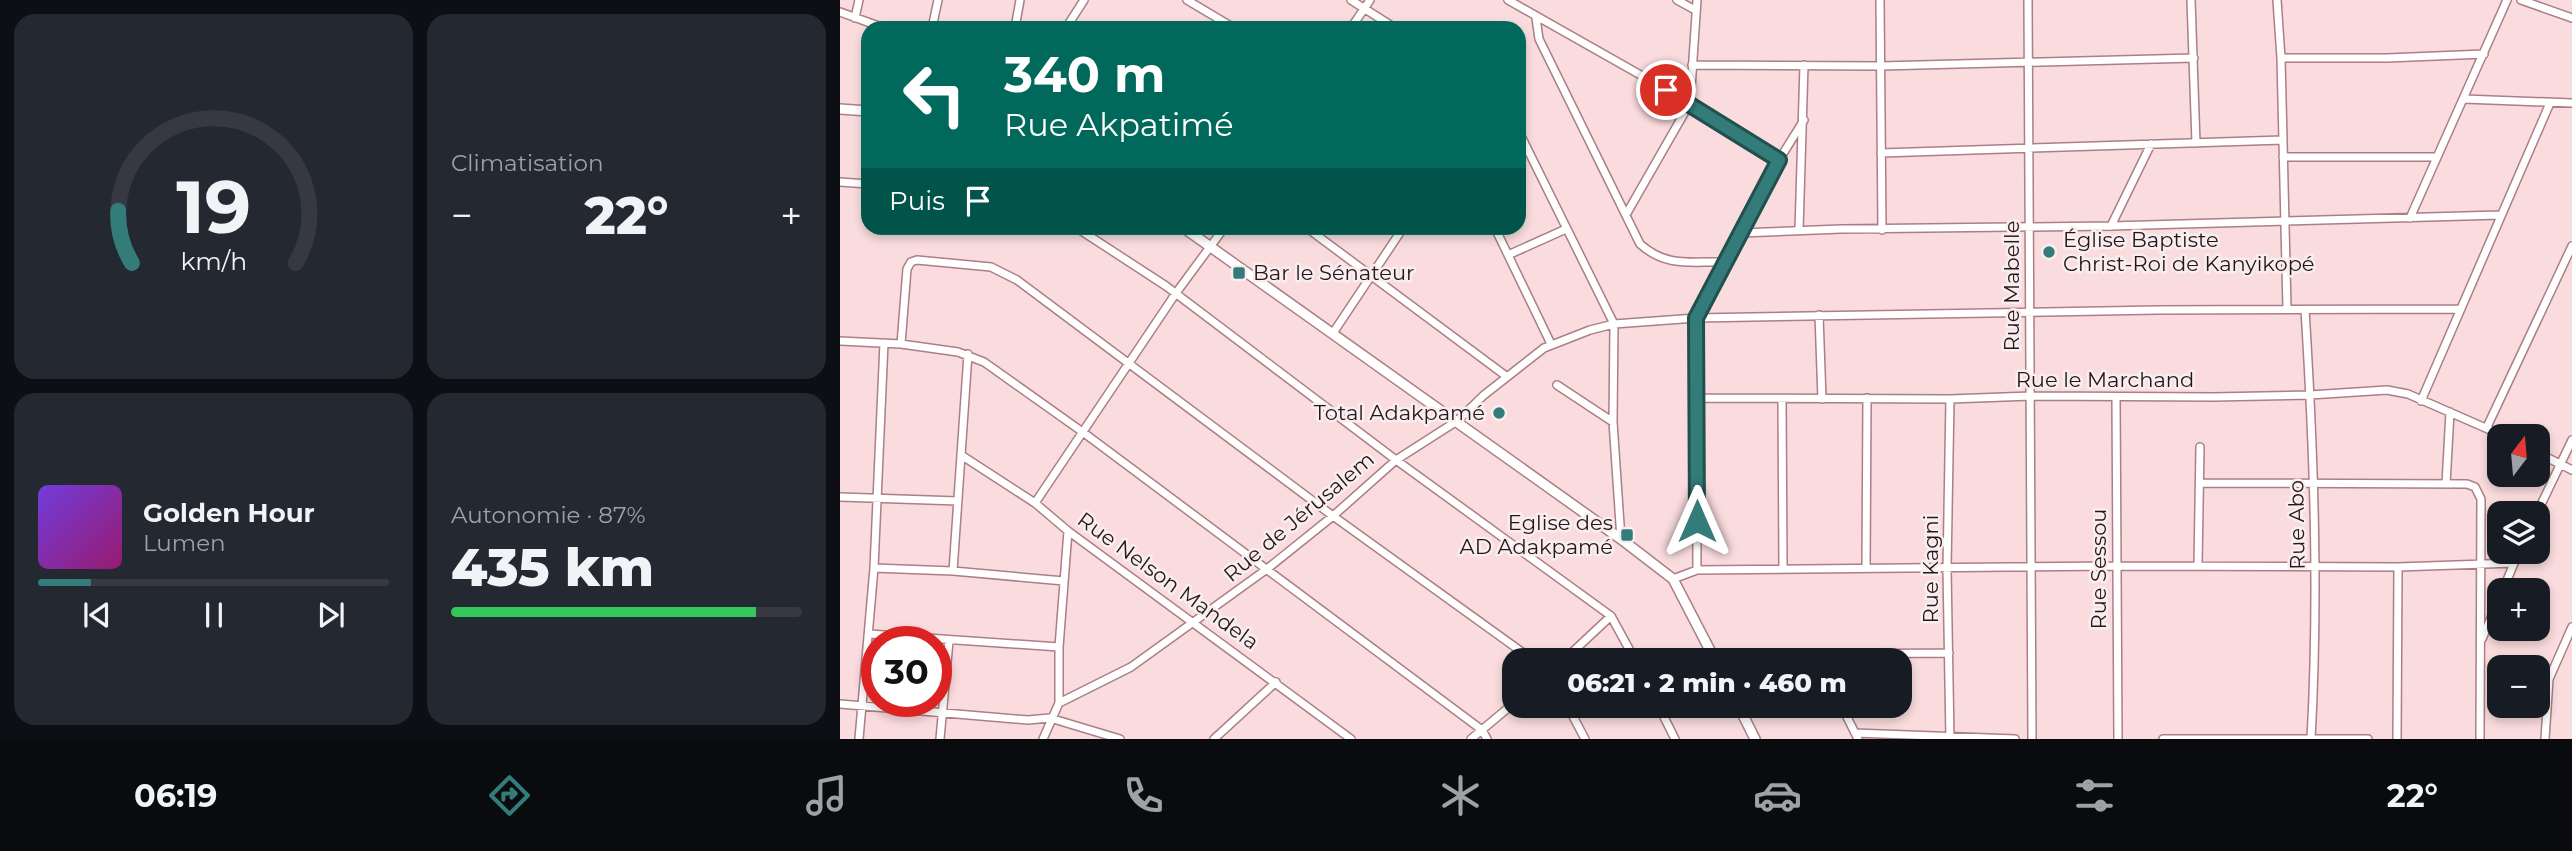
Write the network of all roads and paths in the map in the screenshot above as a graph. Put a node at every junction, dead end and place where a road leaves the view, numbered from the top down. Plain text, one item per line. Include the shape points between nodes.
1 (859, 0) edge
2 (938, 0) edge
3 (1020, 0) edge
4 (1084, 0) edge
5 (1187, 0) edge
6 (1351, 0) edge
7 (1370, 0) edge
8 (1507, 0) edge
9 (1677, 0) edge
10 (1697, 0) edge
11 (1880, 0) edge
12 (2028, 0) edge
13 (2191, 0) edge
14 (2277, 0) edge
15 (2507, 0) edge
16 (2521, 0) edge
17 (1364, 8) junction
18 (1695, 10) junction
19 (840, 12) edge
20 (855, 18) junction
21 (1536, 18) junction
22 (2572, 18) edge
23 (864, 21) edge
24 (934, 21) edge
25 (1016, 21) edge
26 (1071, 21) edge
27 (1222, 21) edge
28 (1356, 21) edge
29 (1384, 21) edge
30 (2484, 54) junction
31 (2194, 58) junction
32 (2281, 58) junction
33 (2029, 64) junction
34 (1692, 65) junction
35 (1804, 65) junction
36 (1881, 66) junction
37 (2464, 99) junction
38 (1690, 103) junction
39 (2550, 103) junction
40 (2572, 103) edge
41 (840, 109) edge
42 (861, 110) edge
43 (1804, 120) junction
44 (2283, 140) junction
45 (2151, 144) junction
46 (2196, 144) junction
47 (1526, 146) edge
48 (2029, 147) junction
49 (1881, 153) junction
50 (2437, 157) junction
51 (2283, 158) junction
52 (1779, 160) junction
53 (840, 182) edge
54 (861, 184) edge
55 (1627, 213) junction
56 (2500, 215) junction
57 (2410, 218) junction
58 (2283, 221) junction
59 (2111, 226) junction
60 (2030, 228) junction
61 (1566, 229) junction
62 (1799, 230) junction
63 (1882, 230) junction
64 (1740, 233) junction
65 (1088, 235) edge
66 (1194, 235) edge
67 (1219, 235) edge
68 (1317, 235) edge
69 (1398, 235) edge
70 (1498, 235) edge
71 (2572, 246) edge
72 (1211, 247) junction
73 (1508, 255) junction
74 (1725, 262) junction
75 (1372, 275) junction
76 (1176, 293) junction
77 (2287, 309) junction
78 (2459, 309) junction
79 (2305, 310) junction
80 (2029, 313) junction
81 (1819, 315) junction
82 (1696, 318) junction
83 (1614, 324) junction
84 (1333, 333) junction
85 (840, 341) edge
86 (884, 343) junction
87 (901, 344) junction
88 (1551, 344) junction
89 (968, 354) junction
90 (1131, 363) junction
91 (1506, 376) junction
92 (1558, 385) dead end
93 (2310, 395) junction
94 (2031, 396) junction
95 (1696, 398) junction
96 (1867, 398) junction
97 (2116, 398) junction
98 (1822, 399) junction
99 (1950, 399) junction
100 (1782, 400) junction
101 (2421, 401) junction
102 (2450, 412) junction
103 (1457, 421) junction
104 (1613, 422) junction
105 (2488, 424) edge
106 (2487, 427) edge
107 (1084, 433) junction
108 (2572, 440) edge
109 (2200, 447) dead end
110 (961, 455) junction
111 (2550, 459) edge
112 (1396, 460) junction
113 (2560, 464) junction
114 (2572, 470) edge
115 (2200, 483) junction
116 (2446, 484) junction
117 (2315, 485) junction
118 (840, 497) edge
119 (876, 498) junction
120 (958, 501) junction
121 (2543, 501) edge
122 (1035, 503) junction
123 (1333, 516) junction
124 (1068, 531) junction
125 (1621, 539) junction
126 (2481, 564) junction
127 (2487, 564) edge
128 (2197, 565) junction
129 (2117, 566) junction
130 (2398, 566) junction
131 (2316, 567) junction
132 (874, 568) junction
133 (1866, 568) junction
134 (2032, 568) junction
135 (1267, 569) junction
136 (1783, 569) junction
137 (1947, 569) junction
138 (953, 570) junction
139 (1698, 570) junction
140 (1673, 579) junction
141 (1063, 581) junction
142 (1611, 616) junction
143 (1195, 622) junction
144 (870, 626) edge
145 (2572, 626) edge
146 (2487, 628) edge
147 (952, 641) edge
148 (2481, 643) junction
149 (1059, 647) junction
150 (1516, 648) edge
151 (1577, 648) edge
152 (1628, 648) edge
153 (1709, 648) edge
154 (1949, 653) junction
155 (1912, 654) edge
156 (1276, 682) junction
157 (1059, 703) junction
158 (840, 704) edge
159 (861, 705) edge
160 (1502, 713) edge
161 (952, 715) edge
162 (862, 717) edge
163 (942, 717) edge
164 (1051, 718) junction
165 (1574, 718) edge
166 (1664, 718) edge
167 (1744, 718) edge
168 (1847, 718) edge
169 (1482, 730) junction
170 (1341, 731) junction
171 (1856, 736) edge
172 (1950, 738) edge
173 (2312, 738) edge
174 (859, 739) edge
175 (940, 739) edge
176 (1043, 739) edge
177 (1119, 739) edge
178 (1214, 739) edge
179 (1334, 739) edge
180 (1351, 739) edge
181 (1471, 739) edge
182 (1487, 739) edge
183 (1585, 739) edge
184 (1675, 739) edge
185 (1755, 739) edge
186 (2015, 739) edge
187 (2032, 739) edge
188 (2118, 739) edge
189 (2164, 739) edge
190 (2368, 739) edge
191 (2397, 739) edge
192 (2480, 739) edge
193 (2545, 739) edge

1 - 20 street
2 - 24 street
3 - 25 street
4 - 26 street
5 - 27 street
6 - 17 street
7 - 17 street
8 - 21 street
9 - 18 street
10 - 18 street
11 - 36 street
12 - 33 street, Rue Mabelle
13 - 31 street
14 - 32 street
15 - 30 street
16 - 22 street
17 - 28 street
17 - 29 street
18 - 34 street
19 - 20 street
20 - 23 street
21 - 38 street
21 - 55 street via 1539,38
30 - 32 street
30 - 37 street
31 - 33 street
31 - 46 street
32 - 44 street
33 - 36 street
33 - 48 street, Rue Mabelle
34 - 35 street
34 - 38 street
35 - 36 street
35 - 43 street
36 - 49 street
37 - 39 street
37 - 50 street
38 - 52 street
38 - 55 street
39 - 40 street
39 - 56 street
41 - 42 street
43 - 52 street
43 - 62 street
44 - 46 street
44 - 51 street
45 - 46 street
45 - 48 street
45 - 59 street
47 - 61 street
48 - 49 street
48 - 60 street, Rue Mabelle
49 - 63 street
50 - 51 street
50 - 57 street
51 - 58 street
52 - 64 street
53 - 54 street
55 - 74 street via 1640,244 1653,255 1667,261
56 - 57 street
56 - 78 street
57 - 58 street
58 - 59 street
58 - 77 street
59 - 60 street
60 - 63 street
60 - 80 street, Rue Mabelle
61 - 73 street
61 - 83 street
62 - 63 street
62 - 64 street
64 - 74 street
65 - 76 street
66 - 72 street
67 - 72 street
68 - 75 street
69 - 75 street
70 - 73 street
71 - 105 street
72 - 76 street
72 - 84 street
73 - 88 street
74 - 82 street
75 - 84 street
75 - 91 street
76 - 90 street
76 - 112 street
77 - 79 street, Rue de Jérusalem
77 - 80 street, Rue de Jérusalem
78 - 79 street, Rue de Jérusalem
78 - 101 street
79 - 93 street, Rue Abo
80 - 81 street, Rue de Jérusalem
80 - 94 street, Rue Mabelle
81 - 82 street, Rue de Jérusalem
81 - 98 street
82 - 83 street, Rue de Jérusalem
82 - 95 street
83 - 88 street, Rue de Jérusalem
83 - 104 street
84 - 103 street
85 - 86 street
86 - 87 street
86 - 119 street
87 - 89 street
87 - 90 street via 908,269 917,260 991,267 1017,280
88 - 91 street, Rue de Jérusalem
89 - 107 street
89 - 110 street
90 - 107 street
90 - 123 street
91 - 103 street, Rue de Jérusalem
92 - 104 street
93 - 97 street, Rue le Marchand
93 - 101 street, Rue le Marchand via 2387,390
93 - 117 street, Rue Abo
94 - 97 street, Rue le Marchand
94 - 99 street, Rue le Marchand
94 - 134 street, Rue Mabelle
95 - 100 street, Rue le Marchand
95 - 139 street
96 - 98 street, Rue le Marchand
96 - 99 street, Rue le Marchand
96 - 133 street
97 - 129 street, Rue Sessou
98 - 100 street, Rue le Marchand
99 - 137 street, Rue Kagni
100 - 136 street
101 - 102 street, Rue le Marchand
102 - 106 street, Rue le Marchand
102 - 116 street
103 - 112 street, Rue de Jérusalem
103 - 125 street
104 - 125 street
107 - 122 street
107 - 135 street
108 - 113 street
109 - 115 street
110 - 120 street
110 - 122 street, Rue Nelson Mandela
111 - 113 street
112 - 123 street, Rue de Jérusalem
112 - 142 street
113 - 114 street
113 - 121 street
115 - 117 street
115 - 128 street
116 - 117 street
116 - 126 street via 2467,484 2481,499
117 - 131 street, Rue Abo
118 - 119 street
119 - 120 street
119 - 132 street
120 - 138 street
122 - 124 street, Rue Nelson Mandela
123 - 135 street, Rue de Jérusalem
123 - 150 street
124 - 141 street
124 - 143 street, Rue Nelson Mandela
125 - 140 street
126 - 127 street
126 - 130 street
126 - 148 street
128 - 129 street
128 - 131 street
129 - 134 street
129 - 188 street, Rue Sessou
130 - 131 street
130 - 191 street
131 - 173 street, Rue Abo
132 - 138 street
132 - 144 street
133 - 136 street
133 - 137 street
134 - 137 street
134 - 187 street, Rue Mabelle
135 - 143 street, Rue de Jérusalem
135 - 169 street
136 - 139 street
137 - 154 street, Rue Kagni
138 - 141 street
139 - 140 street
140 - 153 street
141 - 149 street
142 - 151 street
142 - 152 street
143 - 156 street, Rue Nelson Mandela
143 - 157 street, Rue de Jérusalem via 1130,667
145 - 193 street via 2549,679
146 - 148 street
147 - 149 street
148 - 192 street
149 - 157 street
154 - 155 street
154 - 172 street, Rue Kagni
156 - 170 street, Rue Nelson Mandela
156 - 178 street
157 - 164 street
158 - 159 street
160 - 169 street
161 - 164 street
162 - 174 street
163 - 175 street
164 - 176 street
164 - 177 street
165 - 183 street
166 - 184 street
167 - 185 street
168 - 171 street
169 - 181 street
169 - 182 street
170 - 179 street
170 - 180 street, Rue Nelson Mandela
171 - 172 street
172 - 186 street
173 - 189 street
173 - 190 street

